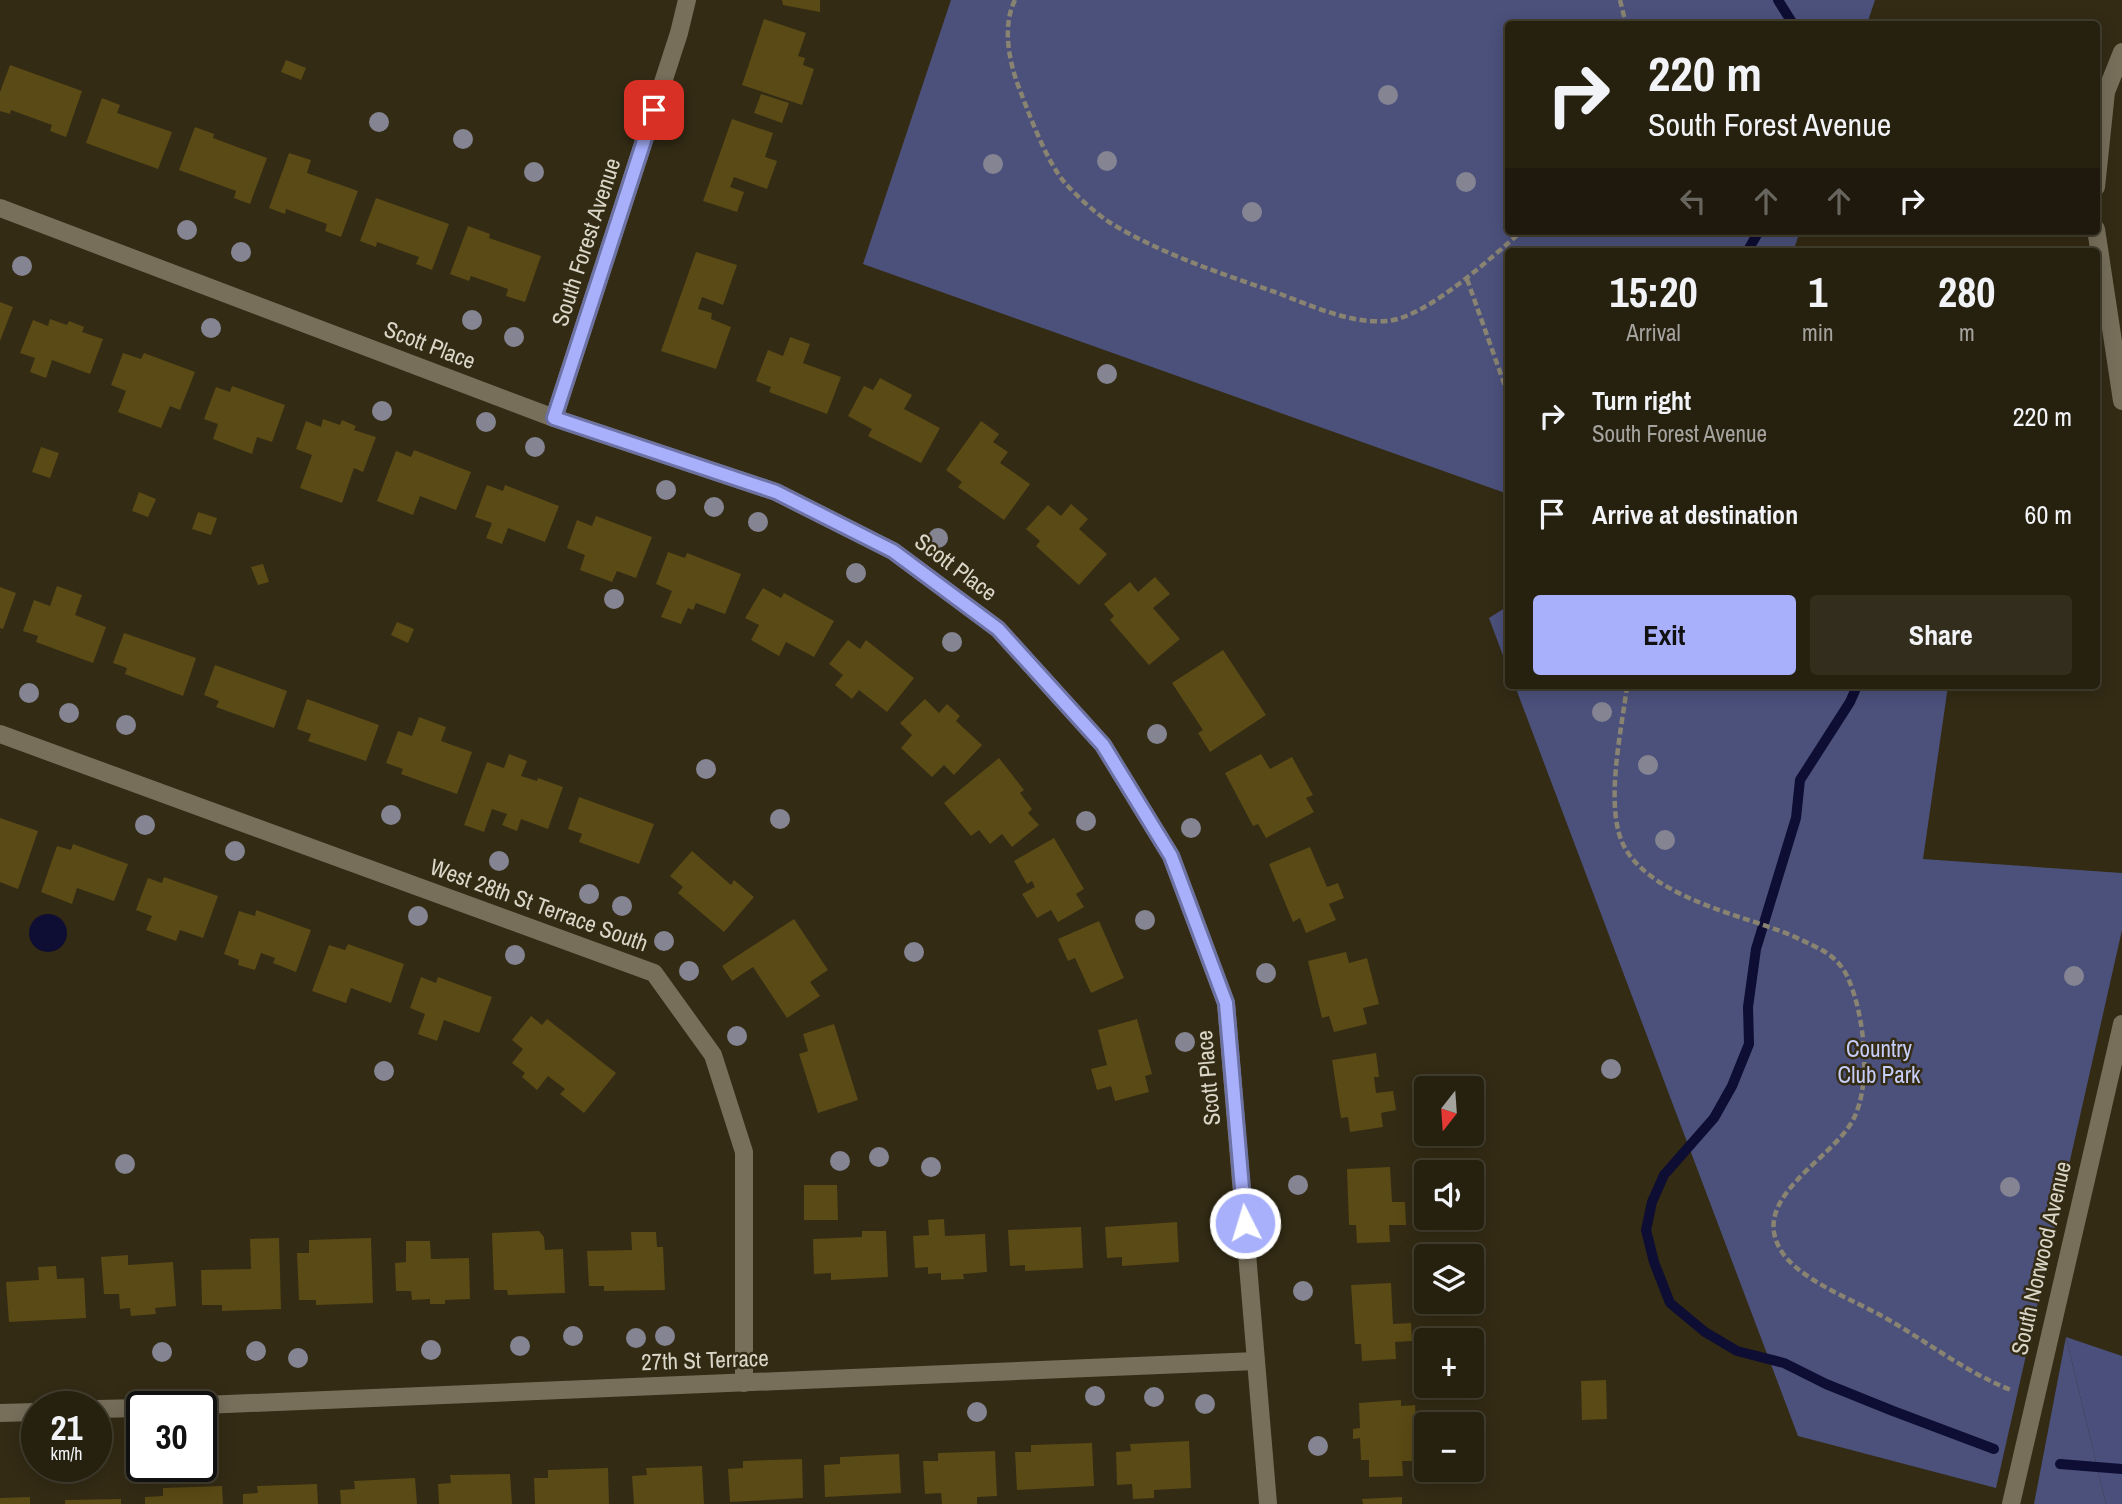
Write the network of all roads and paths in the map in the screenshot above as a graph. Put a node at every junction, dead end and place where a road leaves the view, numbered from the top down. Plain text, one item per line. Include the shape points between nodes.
1 (687, 0) edge
2 (1015, 0) edge
3 (1620, 0) edge
4 (1625, 21) edge
5 (2122, 52) edge
6 (2100, 149) edge
7 (0, 208) edge
8 (1517, 235) edge
9 (2100, 255) edge
10 (1467, 279) junction
11 (1505, 386) edge
12 (2122, 401) edge
13 (554, 418) junction
14 (1628, 689) edge
15 (0, 734) edge
16 (2122, 1024) edge
17 (1256, 1361) junction
18 (744, 1383) junction
19 (2019, 1393) dead end
20 (217, 1405) edge
21 (21, 1412) edge
22 (0, 1413) edge
23 (1268, 1504) edge
24 (2011, 1504) edge

1 - 13 street, South Forest Avenue
2 - 10 path via 1008,35 1014,74 1030,118 1064,182 1106,220 1229,276 1361,320 1406,317
3 - 4 path
5 - 6 street via 2106,92
7 - 13 street, Scott Place
8 - 10 path
9 - 12 street
10 - 11 path
13 - 17 street, Scott Place via 776,492 893,551 998,629 1103,745 1171,856 1226,1003
14 - 19 path via 1615,777 1616,815 1618,834 1641,868 1696,901 1828,952 1849,981 1863,1040 1864,1082 1855,1117 1823,1156 1797,1177 1782,1200 1773,1229 1775,1241 1797,1269
15 - 18 street, West 28th St Terrace South via 654,974 713,1055 744,1152
16 - 24 street, South Norwood Avenue
17 - 18 street, 27th St Terrace
17 - 23 street, Scott Place
18 - 20 street, 27th St Terrace
21 - 22 street

